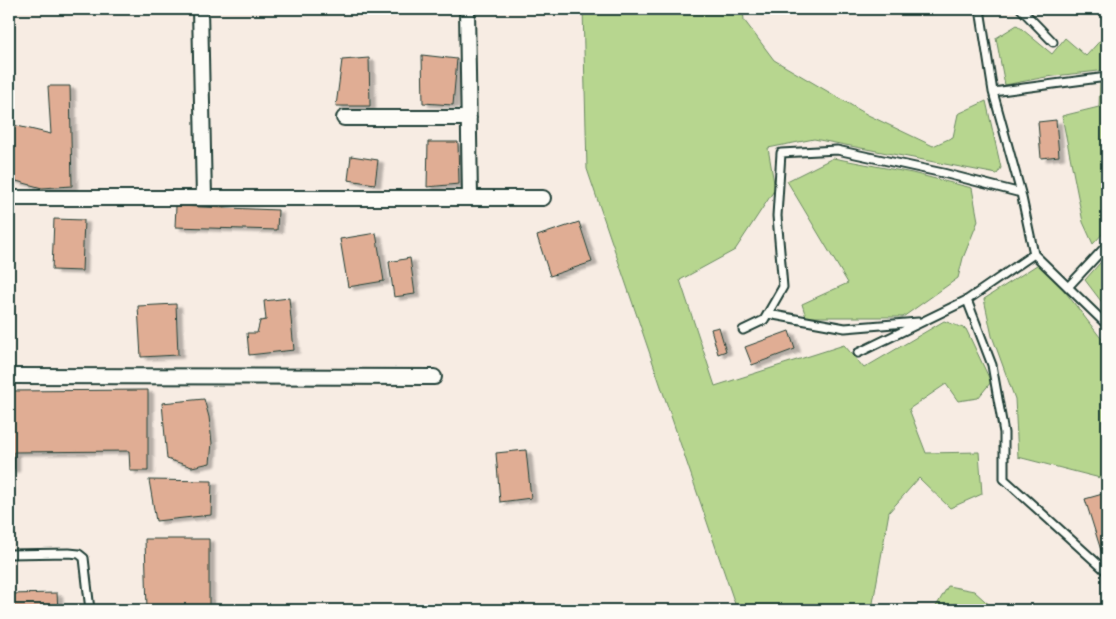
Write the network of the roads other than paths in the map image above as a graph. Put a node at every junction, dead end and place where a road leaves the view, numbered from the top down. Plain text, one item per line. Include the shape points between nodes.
1 (200, 9) edge
2 (467, 9) edge
3 (980, 9) edge
4 (1021, 9) edge
5 (1053, 42) dead end
6 (1107, 77) edge
7 (993, 92) junction
8 (344, 118) dead end
9 (469, 118) junction
10 (1021, 193) junction
11 (9, 198) edge
12 (204, 198) junction
13 (470, 198) junction
14 (543, 198) dead end
15 (1107, 245) edge
16 (1034, 254) junction
17 (1068, 287) junction
18 (967, 300) junction
19 (768, 314) junction
20 (922, 322) junction
21 (1107, 325) edge
22 (744, 330) dead end
23 (858, 353) dead end
24 (9, 376) edge
25 (434, 377) dead end
26 (9, 554) edge
27 (1107, 572) edge
28 (90, 610) edge

1 - 12 street
2 - 9 street
3 - 7 lane
4 - 5 lane
6 - 7 lane
7 - 10 lane
8 - 9 street
9 - 13 street
10 - 16 lane
10 - 19 lane via 837,150 781,154 777,216 783,287
11 - 12 street
12 - 13 street
13 - 14 street
15 - 17 lane
16 - 17 lane
16 - 18 lane
17 - 21 lane
18 - 20 lane
18 - 27 lane via 992,365 1004,432 1004,479
19 - 20 lane via 845,328
19 - 22 lane via 764,320
20 - 23 lane
24 - 25 street
26 - 28 lane via 79,554 84,558

